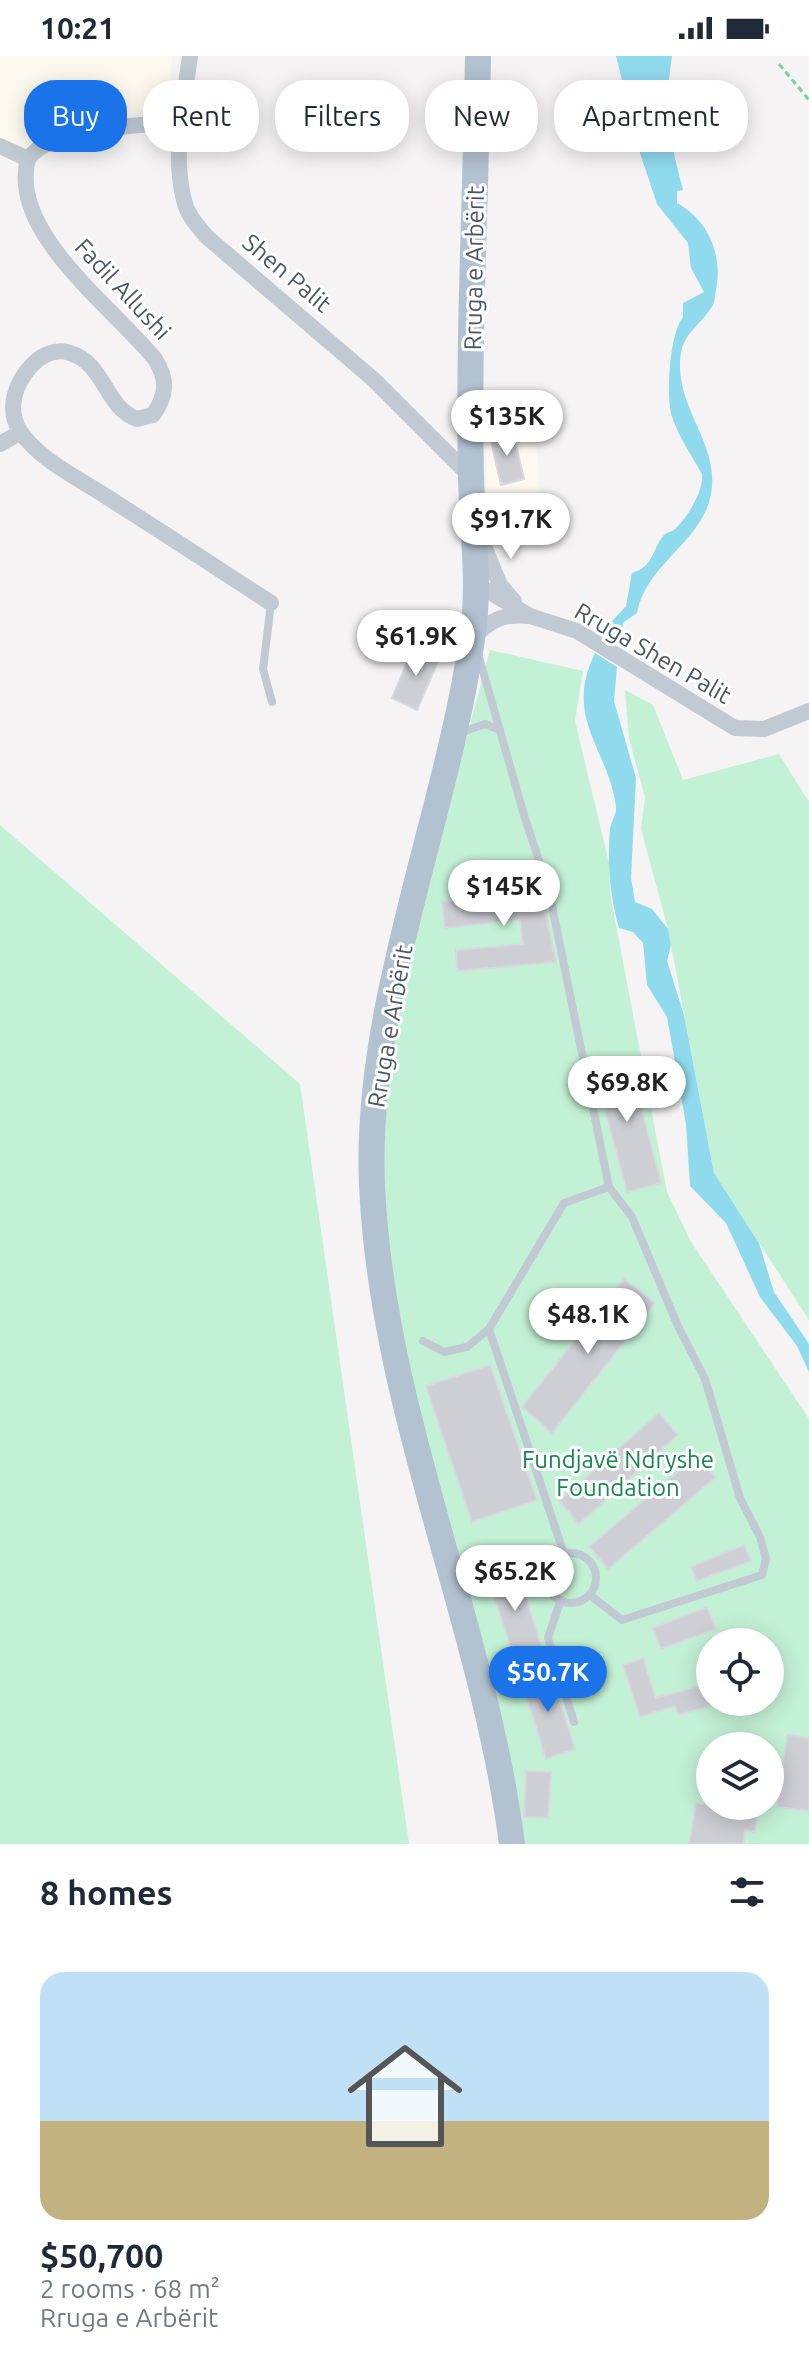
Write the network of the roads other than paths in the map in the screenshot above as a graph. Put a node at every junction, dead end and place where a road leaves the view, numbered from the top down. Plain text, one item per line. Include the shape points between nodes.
1 (190, 56) edge
2 (478, 56) edge
3 (187, 80) edge
4 (143, 126) edge
5 (0, 146) edge
6 (182, 152) edge
7 (28, 159) junction
8 (21, 432) junction
9 (0, 444) edge
10 (471, 477) junction
11 (473, 519) junction
12 (478, 585) junction
13 (271, 603) joint
14 (530, 616) junction
15 (473, 638) junction
16 (272, 702) dead end
17 (809, 711) edge
18 (500, 730) junction
19 (454, 737) junction
20 (609, 1187) junction
21 (489, 1329) junction
22 (423, 1341) dead end
23 (564, 1554) junction
24 (590, 1595) junction
25 (560, 1602) junction
26 (574, 1722) dead end
27 (512, 1844) edge

1 - 3 street, Shen Palit
2 - 10 main road, Rruga e Arbërit
4 - 7 street via 102,129 51,142
5 - 7 street
6 - 10 street, Shen Palit via 184,201 199,228 373,379
7 - 8 street, Fadil Allushi via 26,187 41,231 155,359 165,392 153,415 137,419 119,408 83,359 49,353 30,367 14,396 12,410
8 - 9 street
8 - 13 street via 79,478
10 - 11 main road, Rruga e Arbërit
11 - 12 main road, Rruga e Arbërit
11 - 14 street via 500,585
12 - 14 street, Rruga Shen Palit
12 - 15 main road, Rruga e Arbërit
13 - 16 lane via 263,669
14 - 15 street via 489,621
14 - 17 street, Rruga Shen Palit via 577,631 735,728 764,729
15 - 18 lane
15 - 19 main road, Rruga e Arbërit
18 - 19 lane via 485,724
18 - 20 lane via 549,891
19 - 27 main road, Rruga e Arbërit via 389,1011 375,1104 372,1188 385,1315 485,1695
20 - 21 lane via 564,1203
20 - 24 lane via 632,1217 705,1379 740,1498 766,1559 762,1575 622,1620
21 - 22 lane via 467,1347 444,1352
21 - 23 lane
23 - 24 lane via 580,1555 592,1565 596,1580
23 - 25 lane via 550,1564 545,1581
24 - 25 lane via 577,1603
25 - 26 lane via 548,1638

